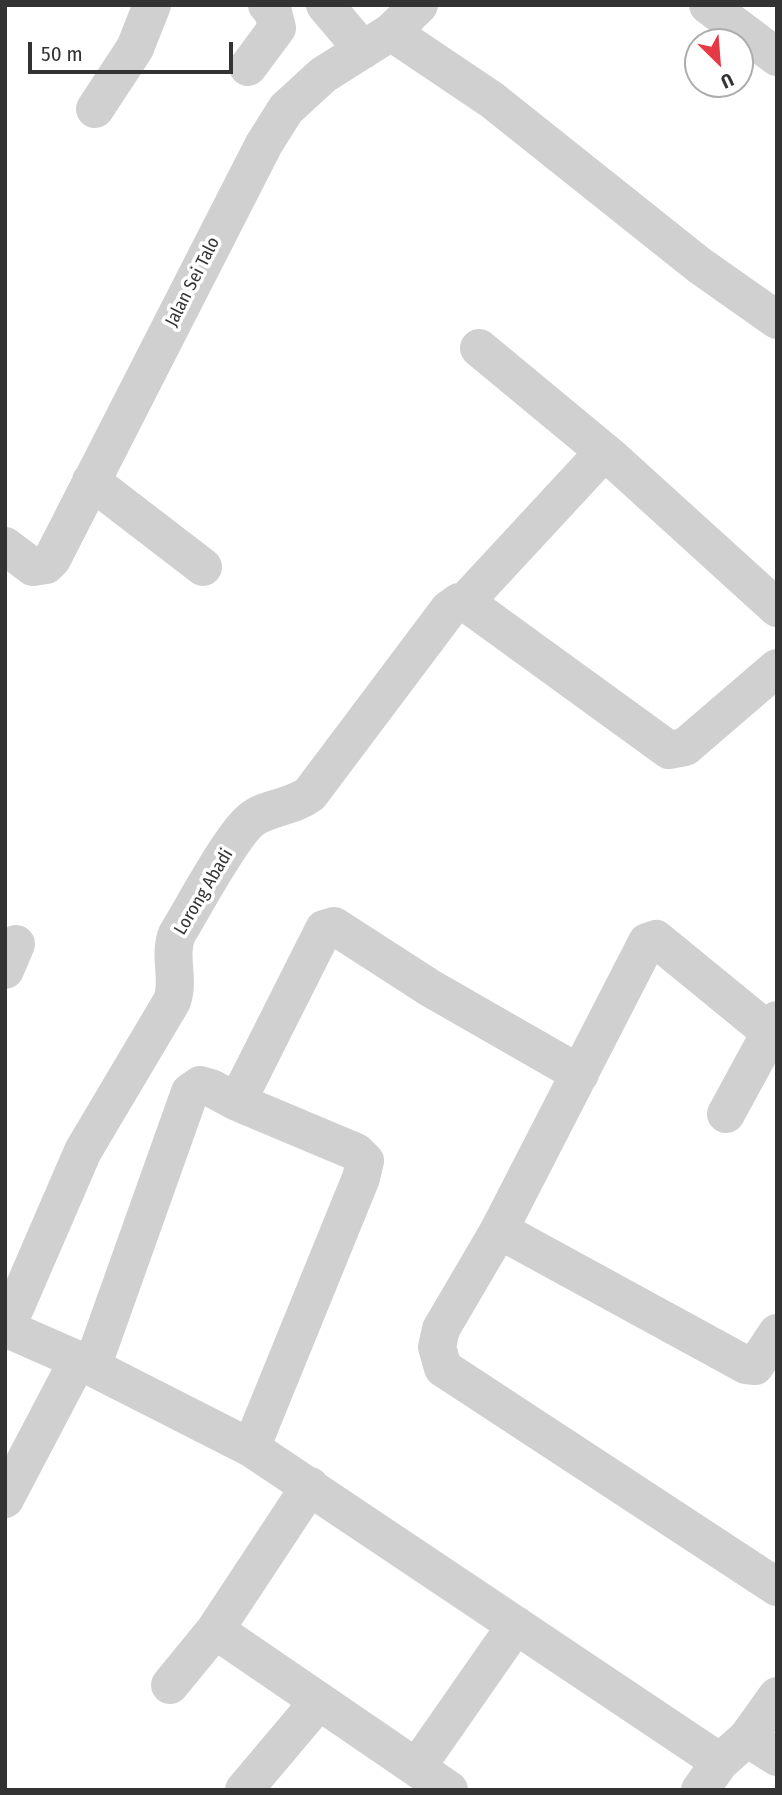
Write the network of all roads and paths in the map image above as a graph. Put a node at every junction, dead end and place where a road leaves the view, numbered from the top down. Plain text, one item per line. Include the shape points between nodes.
1 (152, 5) edge
2 (267, 5) edge
3 (325, 5) edge
4 (419, 5) edge
5 (708, 5) edge
6 (377, 41) junction
7 (777, 57) edge
8 (248, 67) dead end
9 (95, 109) dead end
10 (777, 320) edge
11 (479, 348) dead end
12 (604, 452) junction
13 (91, 481) junction
14 (5, 547) edge
15 (203, 567) dead end
16 (457, 605) junction
17 (777, 608) edge
18 (777, 668) edge
19 (775, 1030) edge
20 (580, 1074) junction
21 (237, 1102) junction
22 (726, 1114) dead end
23 (499, 1230) junction
24 (6, 1329) edge
25 (777, 1333) edge
26 (85, 1364) junction
27 (251, 1448) junction
28 (310, 1486) junction
29 (5, 1499) edge
30 (777, 1587) edge
31 (516, 1625) junction
32 (215, 1630) junction
33 (170, 1685) dead end
34 (777, 1696) edge
35 (319, 1701) junction
36 (736, 1762) edge
37 (417, 1767) junction
38 (243, 1790) edge
39 (449, 1790) edge

1 - 9 street via 135,48
2 - 8 street via 277,28
3 - 6 street
4 - 6 street, Jalan Sei Talo
5 - 7 street
6 - 10 street via 492,100 699,265
6 - 13 street, Jalan Sei Talo via 323,75 286,110 264,144
11 - 12 street
12 - 16 street, Lorong Abadi
12 - 17 street
13 - 14 street, Jalan Sei Talo via 46,565 33,567
13 - 15 street
16 - 18 street via 669,750 685,747
16 - 24 street, Lorong Abadi via 310,794 295,805 262,813 243,829 177,934 172,1001 83,1151
19 - 20 street via 651,939
19 - 22 street
20 - 21 street via 330,926 320,932
20 - 23 street
21 - 26 street via 200,1085 190,1092
21 - 27 street via 356,1152 365,1161
23 - 25 street via 746,1365 761,1361
23 - 30 street via 441,1329 437,1347 443,1368
24 - 26 street
26 - 27 street
26 - 29 street
27 - 28 street
28 - 31 street
28 - 32 street
31 - 36 street
31 - 37 street
32 - 33 street
32 - 35 street
34 - 36 street
35 - 37 street
35 - 38 street
37 - 39 street

